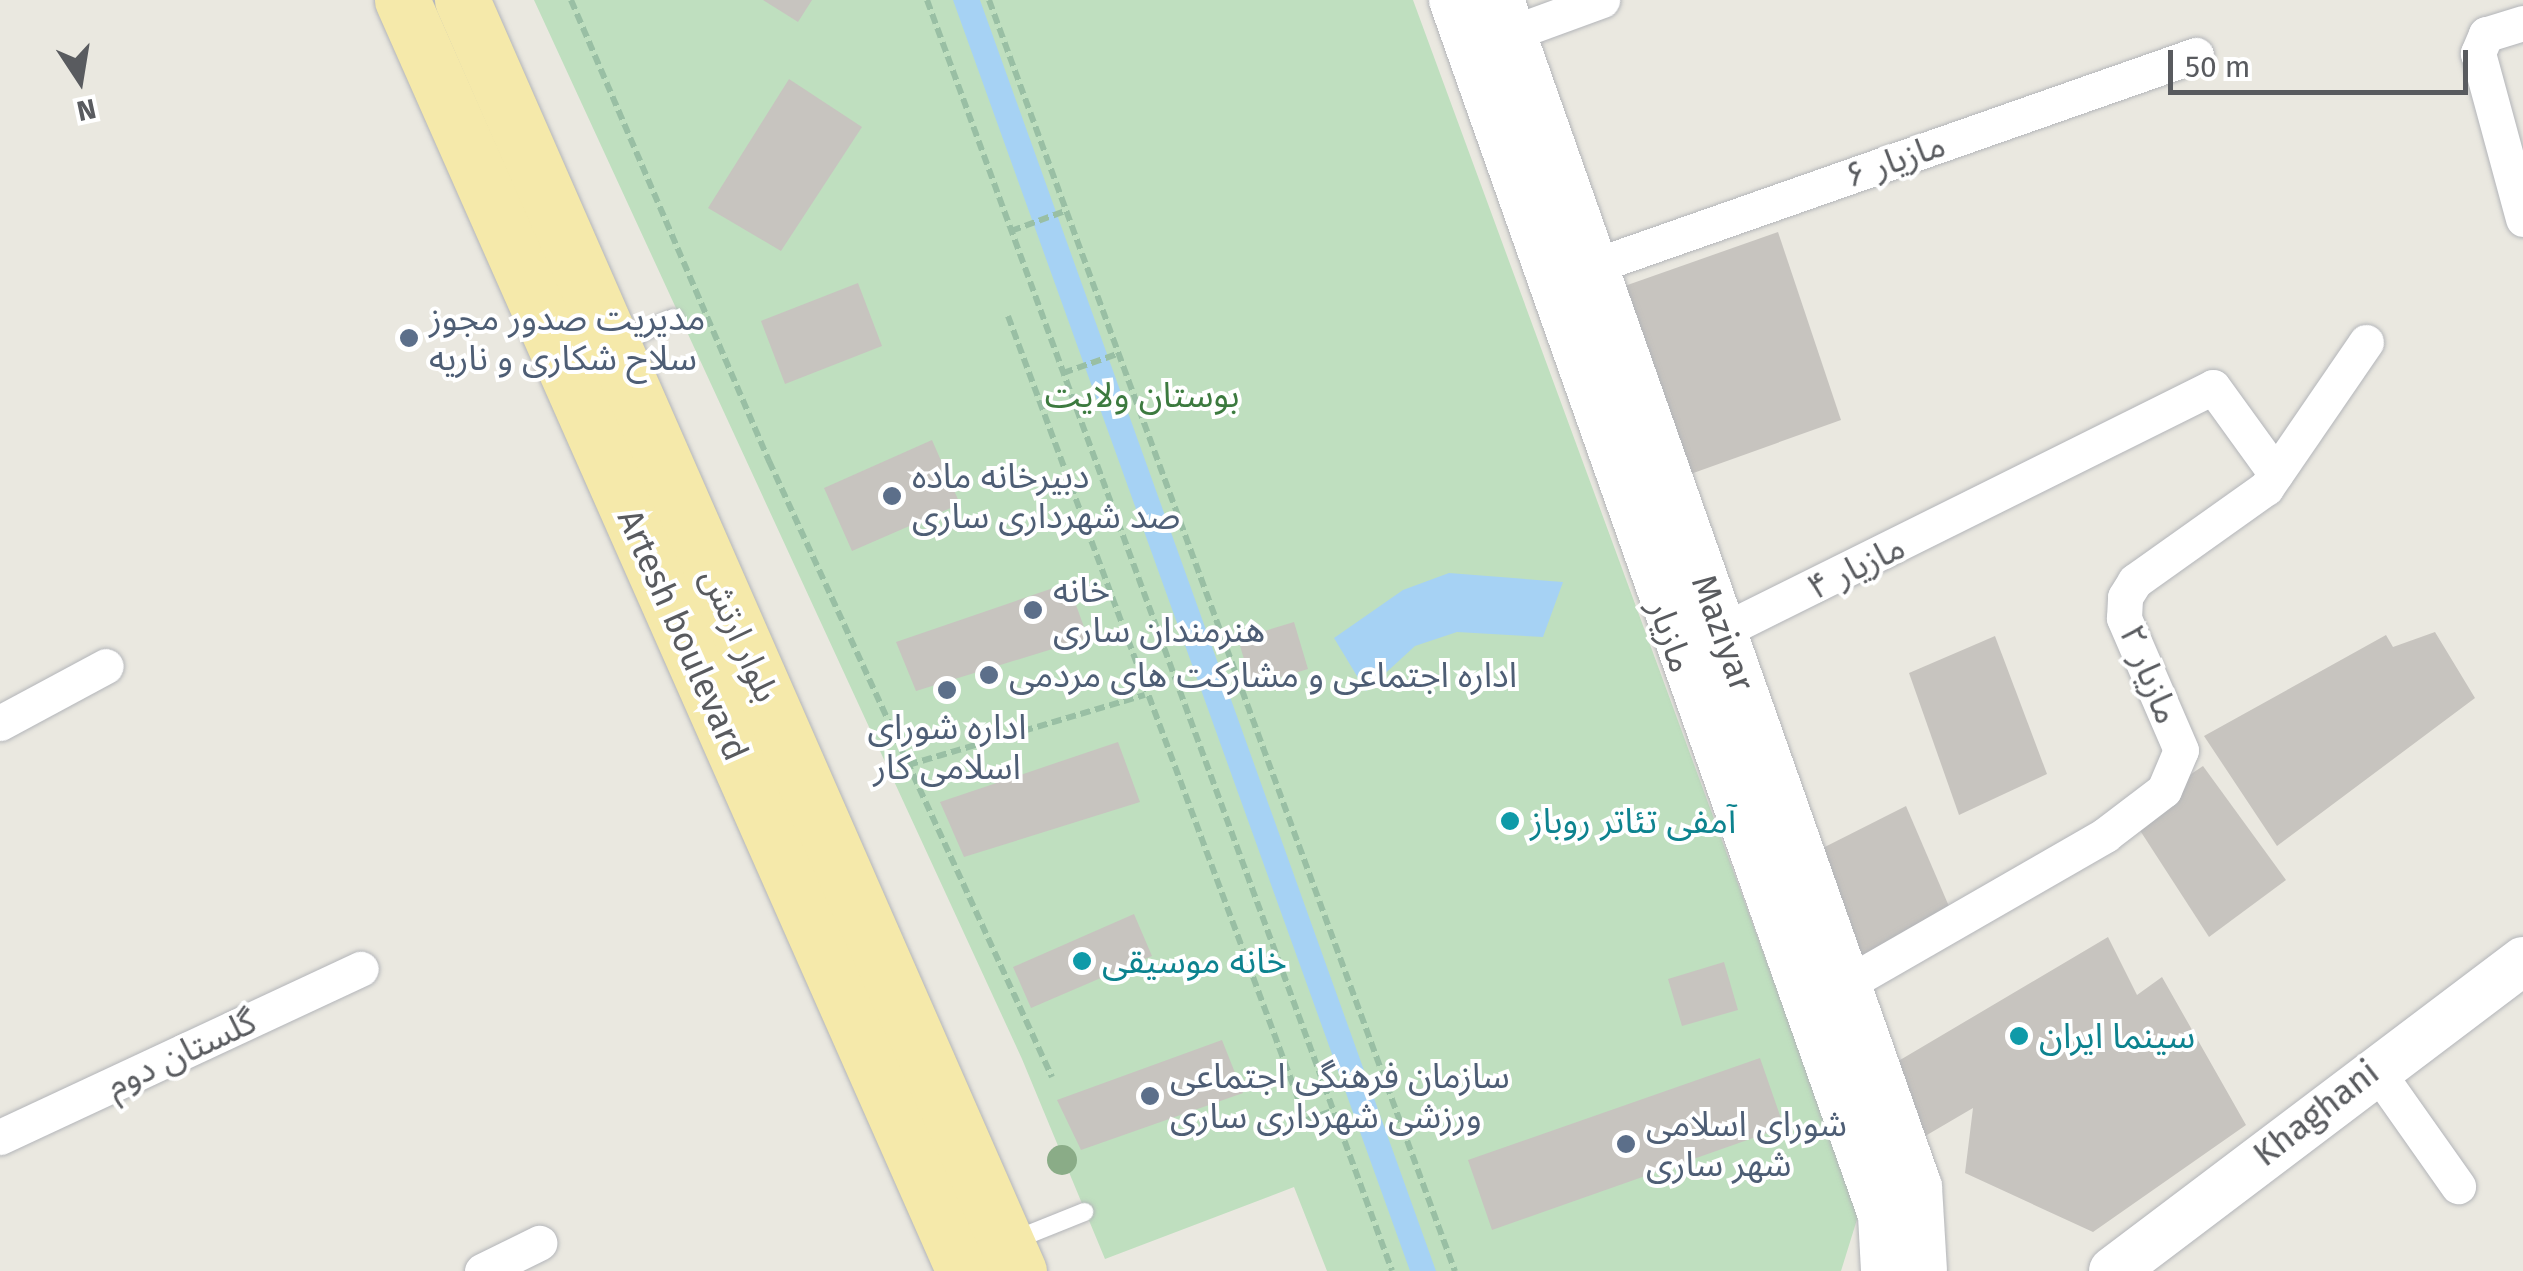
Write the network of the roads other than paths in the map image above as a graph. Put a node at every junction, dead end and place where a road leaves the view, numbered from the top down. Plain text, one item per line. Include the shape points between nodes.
1 (402, 0) edge
2 (462, 0) edge
3 (1453, 0) edge
4 (1602, 0) edge
5 (1506, 16) edge
6 (2523, 23) edge
7 (2196, 54) dead end
8 (2519, 212) edge
9 (1594, 266) junction
10 (674, 318) dead end
11 (2366, 342) dead end
12 (613, 345) junction
13 (2276, 474) junction
14 (1722, 631) junction
15 (106, 666) dead end
16 (0, 723) edge
17 (762, 749) junction
18 (2522, 964) edge
19 (361, 969) dead end
20 (1848, 982) junction
21 (2374, 1067) junction
22 (0, 1137) edge
23 (2458, 1186) dead end
24 (1084, 1212) dead end
25 (539, 1243) dead end
26 (996, 1262) edge
27 (482, 1271) edge
28 (1886, 1271) edge
29 (1923, 1271) edge
30 (2113, 1271) edge

1 - 17 main road, Artesh boulevard
2 - 12 main road, بلوار ارتش
3 - 28 main road, مازیار via 1882,1215
4 - 5 street
5 - 9 main road, Maziyar
6 - 8 street via 2486,34 2478,52
7 - 9 street, مازیار ۶
9 - 14 main road, Maziyar
10 - 12 lane
11 - 13 street, مازیار ۲
12 - 17 main road, بلوار ارتش
13 - 14 street, مازیار ۴ via 2213,387
13 - 20 street, مازیار ۲ via 2125,597 2124,618 2181,750 2164,790 2105,835
14 - 20 main road, Maziyar
15 - 16 street
17 - 26 main road, بلوار ارتش
18 - 21 main road, Khaghani
19 - 22 street, گلستان دوم
20 - 29 main road, Maziyar via 1918,1187
21 - 23 street
21 - 30 main road, Khaghani
24 - 26 lane
25 - 27 street

